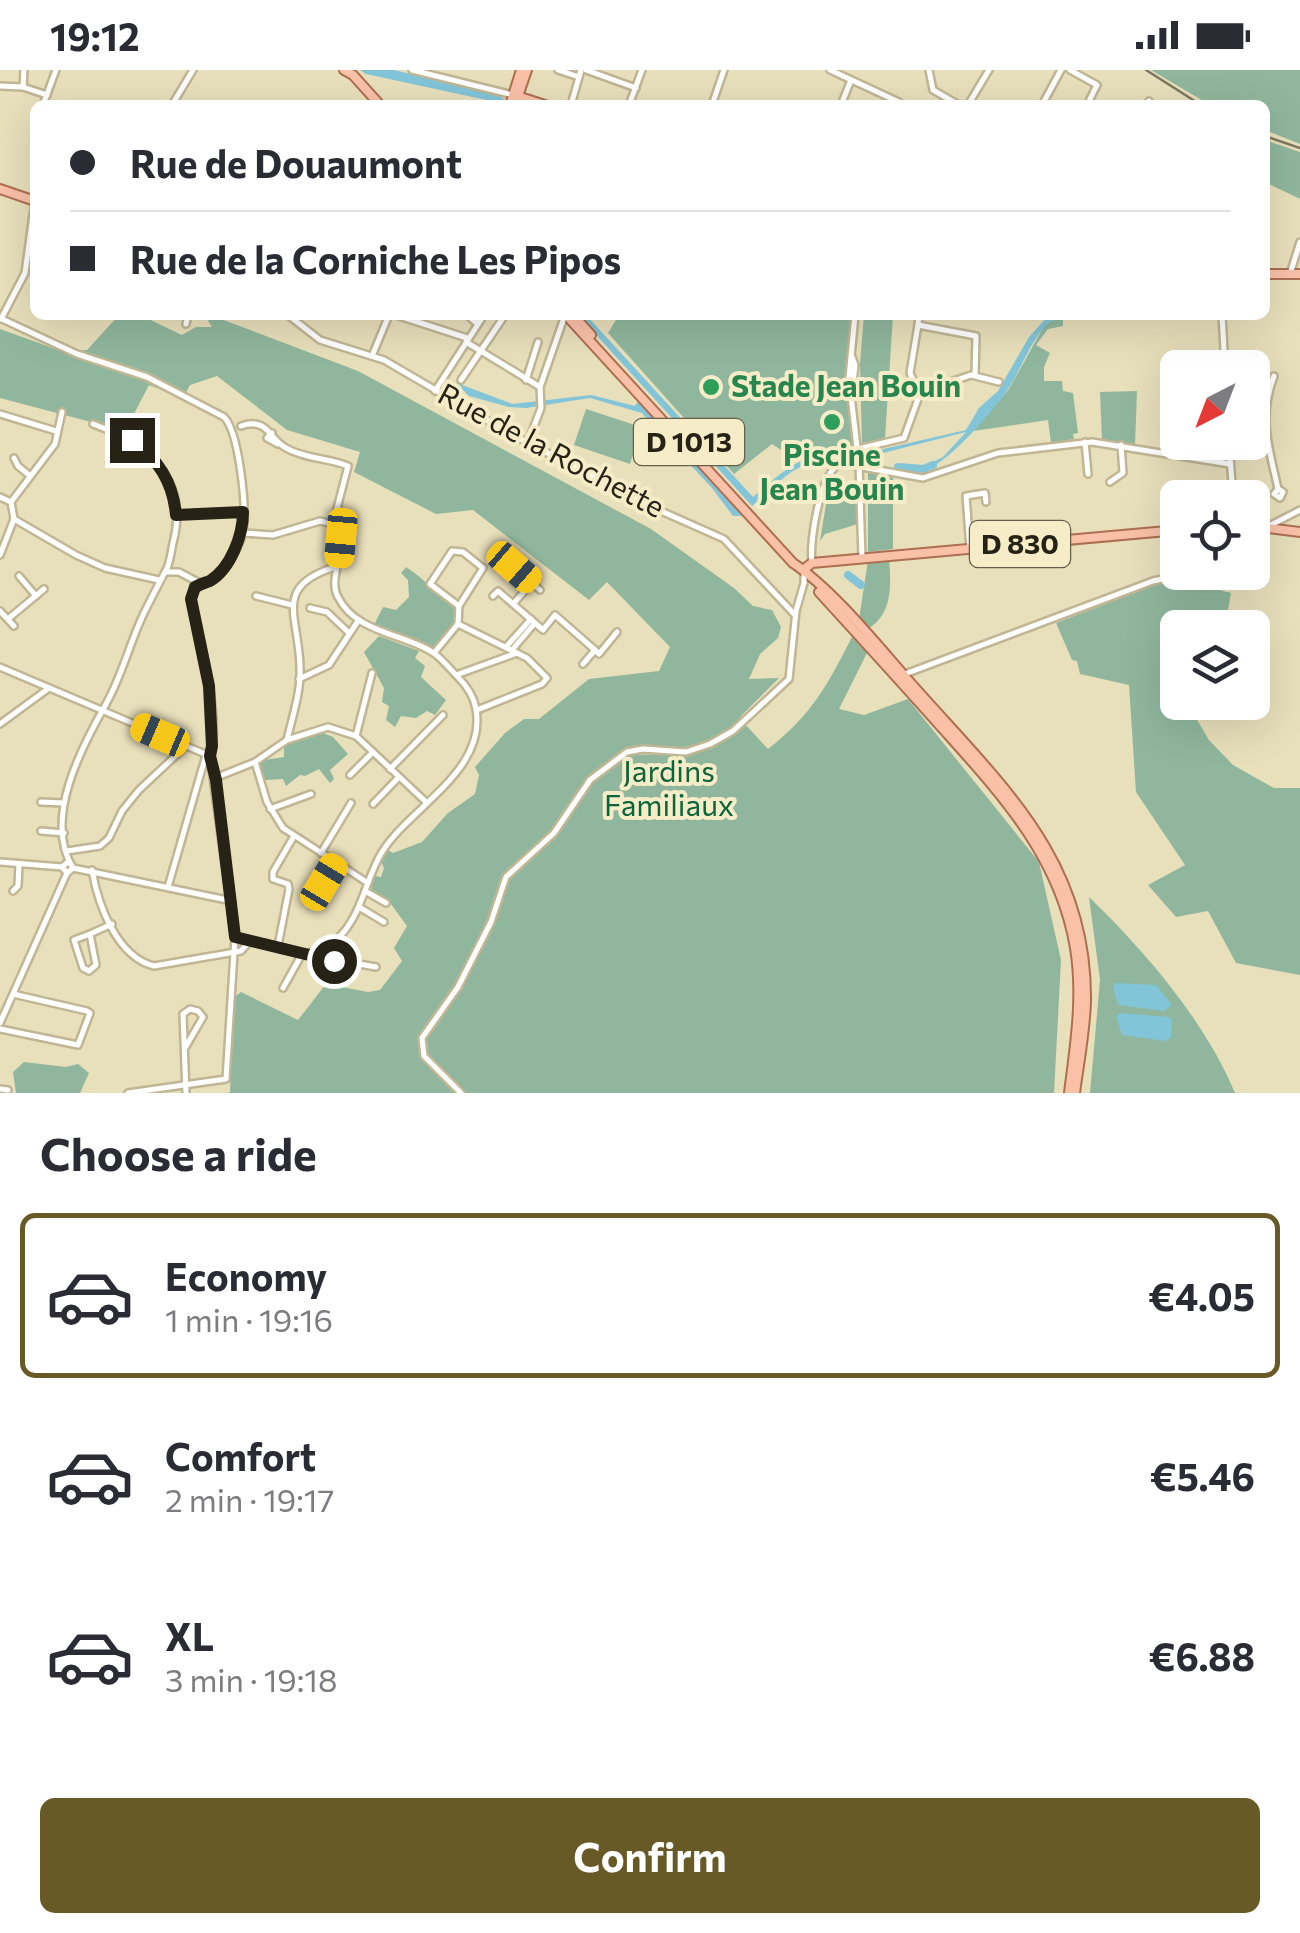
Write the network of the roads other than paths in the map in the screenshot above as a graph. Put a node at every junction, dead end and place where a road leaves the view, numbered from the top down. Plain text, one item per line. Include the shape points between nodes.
1 (24, 70) edge
2 (56, 70) edge
3 (192, 70) edge
4 (412, 70) edge
5 (524, 70) edge
6 (558, 70) edge
7 (642, 70) edge
8 (724, 70) edge
9 (830, 70) edge
10 (929, 70) edge
11 (989, 70) edge
12 (1061, 70) edge
13 (1070, 70) edge
14 (582, 72) edge
15 (840, 72) edge
16 (350, 73) edge
17 (851, 80) junction
18 (0, 86) edge
19 (24, 87) junction
20 (636, 88) junction
21 (47, 94) junction
22 (886, 97) junction
23 (45, 100) edge
24 (175, 100) edge
25 (374, 100) edge
26 (511, 100) edge
27 (514, 100) edge
28 (573, 100) edge
29 (631, 100) edge
30 (714, 100) edge
31 (843, 100) edge
32 (885, 100) edge
33 (894, 100) edge
34 (950, 100) edge
35 (971, 100) edge
36 (1045, 100) edge
37 (1090, 100) edge
38 (0, 188) edge
39 (30, 198) edge
40 (30, 241) edge
41 (1300, 242) edge
42 (1297, 272) edge
43 (1270, 274) edge
44 (1, 319) edge
45 (187, 320) edge
46 (294, 320) edge
47 (389, 320) edge
48 (407, 320) edge
49 (473, 320) edge
50 (481, 320) edge
51 (501, 320) edge
52 (566, 320) edge
53 (573, 320) edge
54 (855, 320) edge
55 (918, 320) edge
56 (1222, 320) edge
57 (186, 324) dead end
58 (478, 324) junction
59 (918, 325) junction
60 (467, 340) junction
61 (538, 342) dead end
62 (1224, 350) edge
63 (480, 351) junction
64 (372, 356) junction
65 (975, 375) junction
66 (1274, 376) dead end
67 (461, 380) dead end
68 (526, 380) junction
69 (999, 382) dead end
70 (1270, 386) edge
71 (540, 387) junction
72 (436, 391) junction
73 (920, 395) junction
74 (62, 412) dead end
75 (0, 414) edge
76 (93, 424) dead end
77 (242, 426) dead end
78 (56, 431) junction
79 (528, 442) junction
80 (1085, 442) junction
81 (1121, 445) junction
82 (858, 451) junction
83 (1270, 451) edge
84 (14, 458) dead end
85 (1230, 460) edge
86 (859, 464) junction
87 (1230, 464) junction
88 (1088, 474) dead end
89 (30, 475) junction
90 (1231, 480) edge
91 (1110, 482) dead end
92 (1278, 489) dead end
93 (0, 497) edge
94 (10, 502) junction
95 (986, 502) dead end
96 (1300, 510) edge
97 (243, 512) junction
98 (176, 515) junction
99 (12, 521) junction
100 (333, 524) junction
101 (2, 525) edge
102 (1270, 525) edge
103 (1270, 527) edge
104 (1160, 532) edge
105 (1300, 532) edge
106 (243, 533) junction
107 (970, 548) junction
108 (0, 554) edge
109 (862, 558) junction
110 (812, 563) junction
111 (339, 566) junction
112 (514, 567) dead end
113 (803, 570) junction
114 (166, 572) junction
115 (19, 576) dead end
116 (1160, 579) edge
117 (159, 580) junction
118 (532, 583) junction
119 (197, 584) junction
120 (44, 589) dead end
121 (540, 590) dead end
122 (36, 596) junction
123 (256, 596) dead end
124 (493, 596) dead end
125 (338, 599) junction
126 (513, 604) junction
127 (292, 605) junction
128 (459, 606) junction
129 (310, 608) dead end
130 (0, 611) edge
131 (328, 612) junction
132 (795, 615) junction
133 (8, 619) junction
134 (359, 620) junction
135 (533, 621) junction
136 (458, 624) junction
137 (14, 626) dead end
138 (348, 632) junction
139 (618, 632) dead end
140 (512, 650) junction
141 (594, 650) junction
142 (434, 653) junction
143 (583, 664) dead end
144 (0, 667) edge
145 (372, 673) dead end
146 (456, 675) junction
147 (901, 677) junction
148 (299, 679) junction
149 (49, 688) junction
150 (101, 710) junction
151 (476, 710) junction
152 (443, 716) dead end
153 (0, 724) edge
154 (356, 736) junction
155 (287, 740) junction
156 (186, 746) junction
157 (373, 752) junction
158 (208, 755) junction
159 (255, 762) junction
160 (390, 769) junction
161 (350, 775) dead end
162 (400, 777) junction
163 (215, 778) junction
164 (310, 794) dead end
165 (41, 802) dead end
166 (426, 802) junction
167 (64, 803) junction
168 (351, 803) dead end
169 (374, 804) dead end
170 (270, 809) junction
171 (41, 831) dead end
172 (64, 833) junction
173 (294, 836) junction
174 (67, 851) junction
175 (321, 853) junction
176 (0, 862) edge
177 (336, 863) junction
178 (19, 864) junction
179 (67, 867) junction
180 (92, 870) junction
181 (368, 883) junction
182 (168, 888) junction
183 (14, 891) dead end
184 (365, 891) junction
185 (232, 901) junction
186 (313, 902) dead end
187 (386, 903) dead end
188 (359, 908) junction
189 (384, 922) dead end
190 (112, 924) junction
191 (90, 934) junction
192 (235, 937) junction
193 (250, 941) junction
194 (278, 948) junction
195 (234, 952) junction
196 (302, 954) junction
197 (376, 967) dead end
198 (283, 988) dead end
199 (13, 994) junction
200 (0, 1026) edge
201 (185, 1048) junction
202 (186, 1089) edge
203 (0, 1090) edge
204 (8, 1090) dead end
205 (128, 1093) edge
206 (461, 1093) edge
207 (1072, 1093) edge

1 - 19 street
2 - 21 street
3 - 24 street
4 - 26 street
5 - 27 main road
6 - 14 street
7 - 20 street
8 - 30 street
9 - 15 street
10 - 34 street via 933,90
11 - 35 street
12 - 36 street
13 - 37 street via 1098,85
14 - 20 street
14 - 28 street
15 - 17 street
16 - 25 main road
17 - 22 street
17 - 31 street
18 - 19 street
19 - 21 street
20 - 29 street
21 - 23 street
22 - 32 street
22 - 33 street
38 - 39 main road
40 - 44 street via 26,274
41 - 42 street
42 - 43 main road
44 - 97 street via 224,416 233,430
45 - 57 street
46 - 64 street, Rue de la Rochette via 320,340
47 - 64 street
48 - 60 street
49 - 58 street
50 - 58 street
51 - 63 street
52 - 71 street
53 - 113 main road, D 1013
54 - 82 street via 848,362
55 - 59 street
56 - 62 street
58 - 60 street
59 - 65 street via 974,334
59 - 73 street via 910,373
60 - 63 street
60 - 72 street
61 - 68 street
63 - 67 street
63 - 68 street
64 - 72 street, Rue de la Rochette
65 - 69 street
65 - 73 street
66 - 70 street
68 - 71 street
71 - 79 street via 542,404
72 - 79 street, Rue de la Rochette
73 - 82 street via 904,438
74 - 78 street
75 - 78 street
76 - 98 street via 132,440 153,458
77 - 100 street via 259,423 282,446 348,466
78 - 89 street
79 - 132 street, Rue de la Rochette via 724,539
80 - 81 street
80 - 86 street via 998,453 923,478
80 - 88 street
81 - 87 street
81 - 91 street via 1123,473
82 - 86 street
83 - 92 street
84 - 89 street
85 - 87 street
86 - 109 street
86 - 110 street via 834,466 828,474
87 - 90 street
89 - 94 street
93 - 94 street
94 - 99 street
95 - 107 street via 985,493 966,496
96 - 102 street
97 - 98 street
97 - 106 street
98 - 114 street
99 - 101 street
99 - 108 street
99 - 117 street via 91,562
100 - 106 street
100 - 111 street via 341,538
103 - 105 main road
104 - 107 main road, D 830
106 - 119 street via 222,570
107 - 109 main road, D 830
109 - 110 main road, D 830
110 - 113 main road
111 - 125 street
111 - 127 street via 306,580
112 - 118 street
113 - 132 street
113 - 147 main road, D 1013
114 - 117 street
114 - 119 street via 180,572
115 - 122 street
116 - 147 street
117 - 150 street
118 - 121 street
118 - 126 street
119 - 158 street via 191,599 209,686
120 - 122 street
122 - 133 street
123 - 127 street
124 - 126 street via 498,591
125 - 131 street
125 - 134 street
126 - 135 street
127 - 148 street
128 - 128 street via 482,568 452,551 430,584
128 - 136 street
129 - 131 street
130 - 133 street
131 - 138 street
132 - 206 street via 790,677 733,730 680,752 637,750 617,758 590,780 551,837 509,872 458,987 422,1038 426,1059
133 - 137 street
134 - 138 street
134 - 142 street
135 - 140 street
135 - 141 street via 543,630 555,615
136 - 140 street
136 - 142 street
138 - 148 street via 329,666
139 - 141 street via 598,654
140 - 146 street
140 - 151 street via 541,669 546,681
141 - 143 street
142 - 146 street
144 - 149 street
145 - 154 street
146 - 151 street
147 - 207 main road, D 1013 via 1036,828 1068,894 1086,1004
148 - 155 street
149 - 150 street
149 - 153 street
150 - 156 street
150 - 167 street
151 - 166 street via 465,759
152 - 160 street
154 - 155 street via 328,727
154 - 157 street
155 - 159 street
156 - 158 street
156 - 174 street via 139,790 100,846
157 - 160 street
157 - 161 street
158 - 163 street
158 - 182 street
159 - 163 street
159 - 170 street
160 - 162 street
162 - 166 street
162 - 169 street
163 - 185 street
164 - 170 street
165 - 167 street
166 - 181 street via 392,838
167 - 172 street
168 - 175 street
170 - 173 street
171 - 172 street
172 - 174 street
173 - 175 street
173 - 194 street via 273,872 289,889
174 - 179 street
175 - 177 street
176 - 178 street
177 - 181 street
177 - 186 street
178 - 179 street
178 - 183 street
179 - 180 street
179 - 199 street
180 - 182 street
180 - 190 street
181 - 184 street
182 - 185 street
184 - 187 street
184 - 188 street
185 - 192 street
188 - 189 street
188 - 196 street via 332,943
190 - 191 street
190 - 195 street via 131,956 154,966
191 - 191 street via 74,940 89,971 96,965
192 - 193 street
192 - 195 street
193 - 194 street
193 - 195 street
194 - 196 street
195 - 202 street via 226,1079
196 - 197 street
196 - 198 street
199 - 200 street
199 - 200 street via 86,1010 90,1020 78,1045
201 - 201 street via 183,1014 198,1010 200,1026
201 - 202 street
202 - 205 street
203 - 204 street

